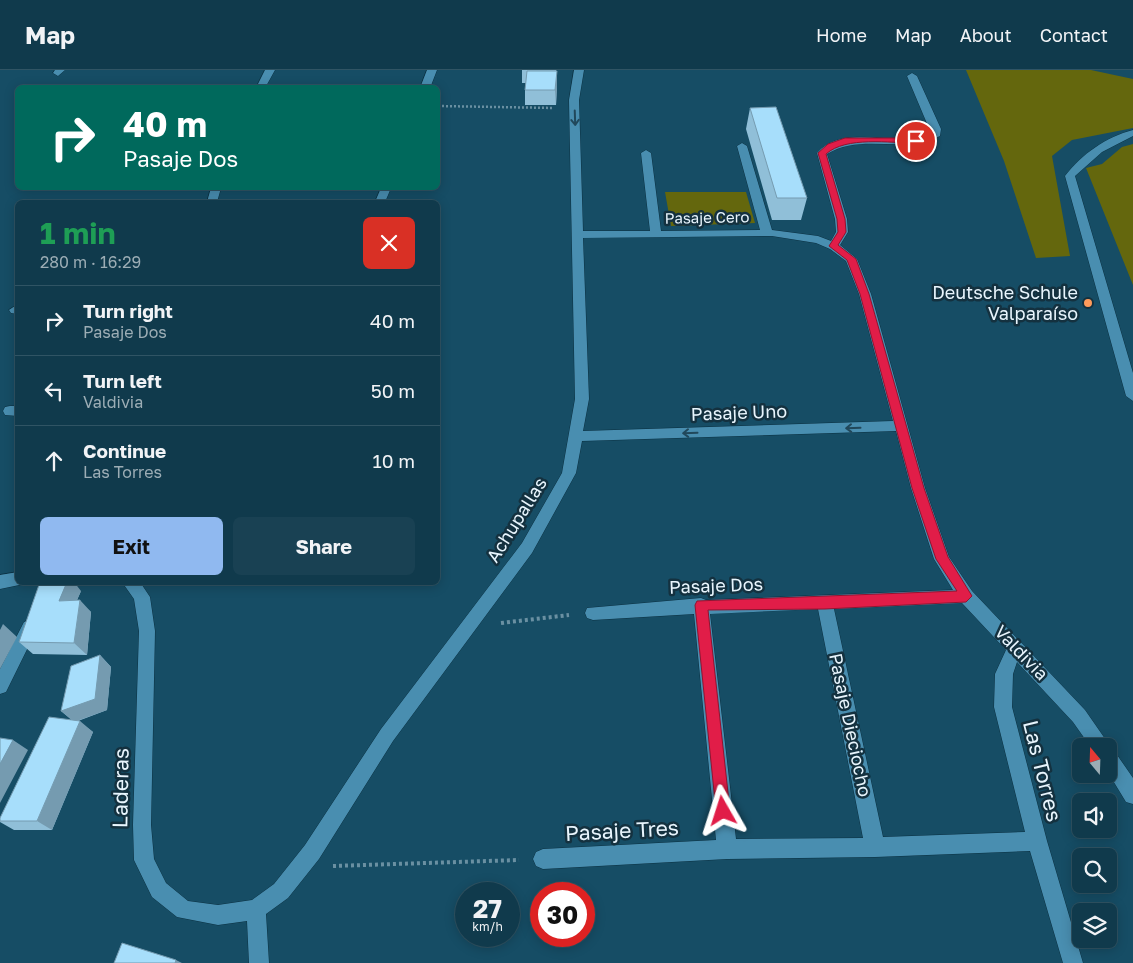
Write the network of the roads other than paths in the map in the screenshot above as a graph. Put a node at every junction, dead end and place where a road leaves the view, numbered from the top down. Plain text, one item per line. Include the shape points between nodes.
1 (270, 70) edge
2 (432, 70) edge
3 (579, 70) edge
4 (912, 76) dead end
5 (262, 85) edge
6 (426, 85) edge
7 (1133, 133) edge
8 (742, 146) dead end
9 (646, 153) dead end
10 (767, 233) junction
11 (656, 234) junction
12 (579, 235) junction
13 (834, 246) junction
14 (1133, 396) edge
15 (902, 426) junction
16 (577, 436) junction
17 (15, 580) edge
18 (0, 582) edge
19 (132, 585) edge
20 (966, 596) junction
21 (825, 603) junction
22 (701, 605) junction
23 (39, 608) edge
24 (593, 613) road end
25 (1014, 647) junction
26 (0, 686) edge
27 (1095, 738) edge
28 (1118, 772) edge
29 (1133, 795) edge
30 (1037, 841) junction
31 (875, 847) junction
32 (727, 849) junction
33 (543, 859) road end
34 (256, 909) junction
35 (259, 963) edge
36 (1072, 963) edge

1 - 5 street
2 - 6 street
3 -> 12 street, Achupallas via 575,109
4 - 13 street via 936,134 930,139 916,141 845,140 822,153 841,219 842,232
7 - 14 street via 1101,146 1070,176
8 - 10 street
9 - 11 street
10 - 11 street, Pasaje Cero
10 - 13 street, Pasaje Cero via 818,240
11 - 12 street, Pasaje Cero
12 - 16 street, Achupallas via 582,399
13 - 15 street via 851,259 855,268
15 -> 16 street, Pasaje Uno
15 - 20 street, Valdivia via 918,488 942,559
16 - 34 street, Achupallas via 569,473 527,548 387,735 300,867 281,891
17 - 18 street
19 - 34 street, Laderas via 142,597 147,631 144,860 159,890 184,910 218,915
20 - 21 street, Pasaje Dos
20 - 25 street, Valdivia
21 - 22 street, Pasaje Dos
21 - 31 street, Pasaje Dieciocho
22 - 24 street, Pasaje Dos
22 - 32 street
23 - 26 street
25 - 27 street, Valdivia via 1079,716
25 - 30 street, Las Torres via 1004,674 1003,707
28 - 29 street
30 - 31 street, Pasaje Tres
30 - 36 street, Las Torres
31 - 32 street, Pasaje Tres
32 - 33 street, Pasaje Tres
34 - 35 street

